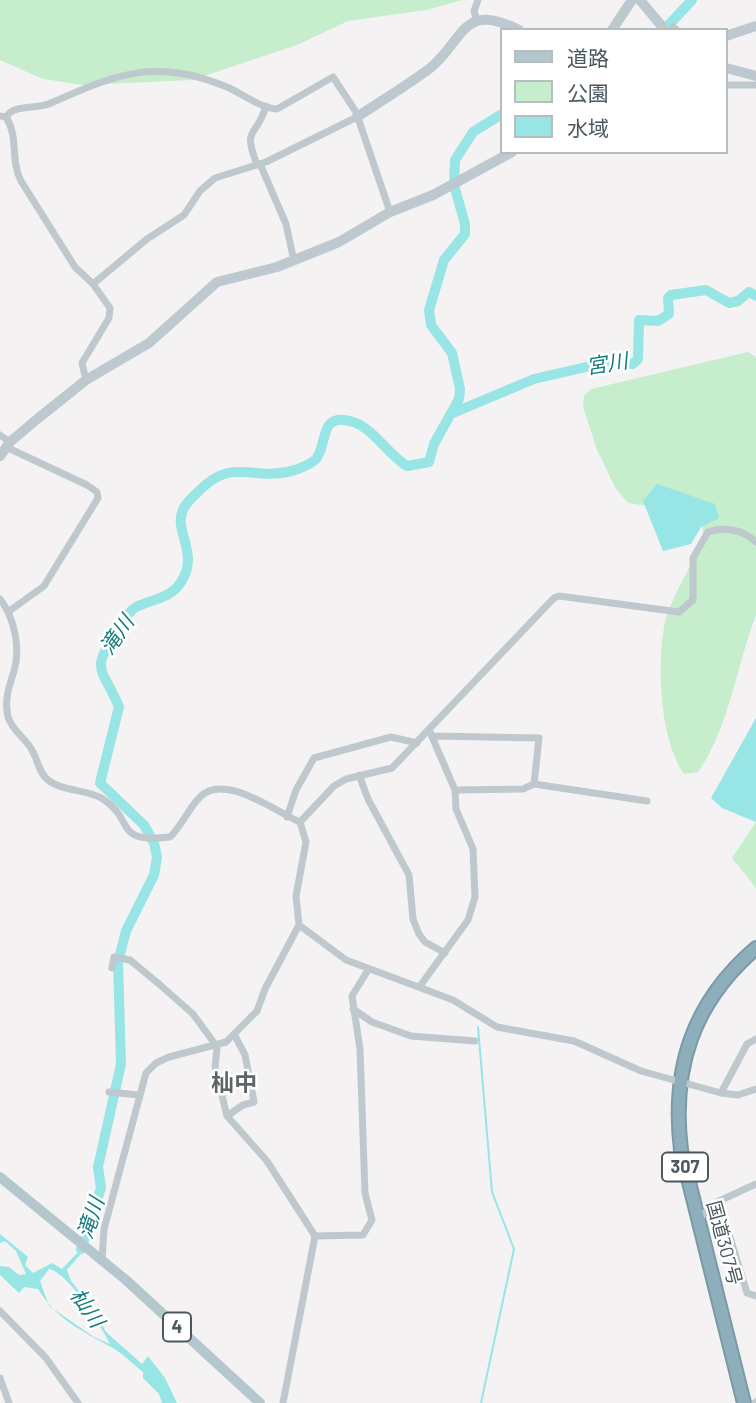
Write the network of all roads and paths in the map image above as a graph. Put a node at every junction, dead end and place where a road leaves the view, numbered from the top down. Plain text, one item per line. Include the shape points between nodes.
1 (478, 0) edge
2 (632, 0) edge
3 (640, 0) edge
4 (477, 21) junction
5 (756, 26) edge
6 (515, 28) edge
7 (613, 28) edge
8 (671, 28) edge
9 (728, 35) edge
10 (728, 69) edge
11 (756, 76) edge
12 (728, 85) edge
13 (756, 85) edge
14 (266, 106) junction
15 (3, 116) edge
16 (357, 117) junction
17 (508, 154) edge
18 (258, 165) junction
19 (390, 212) junction
20 (294, 261) junction
21 (93, 284) junction
22 (86, 380) junction
23 (0, 435) edge
24 (8, 444) junction
25 (0, 456) edge
26 (756, 542) edge
27 (0, 599) edge
28 (8, 612) junction
29 (4, 720) edge
30 (431, 734) junction
31 (417, 743) junction
32 (359, 775) junction
33 (534, 784) junction
34 (455, 790) junction
35 (647, 802) dead end
36 (287, 817) junction
37 (300, 822) junction
38 (299, 925) junction
39 (756, 948) edge
40 (445, 953) junction
41 (112, 968) dead end
42 (368, 970) junction
43 (420, 986) junction
44 (353, 1009) junction
45 (235, 1037) junction
46 (756, 1040) edge
47 (475, 1041) dead end
48 (215, 1045) junction
49 (681, 1081) junction
50 (756, 1089) edge
51 (111, 1093) dead end
52 (721, 1093) junction
53 (139, 1095) junction
54 (228, 1116) junction
55 (0, 1177) edge
56 (756, 1184) edge
57 (719, 1201) junction
58 (697, 1219) junction
59 (315, 1236) junction
60 (98, 1256) junction
61 (756, 1296) edge
62 (0, 1311) edge
63 (0, 1378) edge
64 (9, 1403) edge
65 (78, 1403) edge
66 (260, 1403) edge
67 (283, 1403) edge
68 (744, 1403) edge

1 - 4 street via 474,10
2 - 7 street
3 - 8 street
4 - 6 street via 498,20
4 - 16 street via 456,36 429,69
5 - 9 street
10 - 11 street
12 - 13 street
14 - 15 street via 193,75 151,70 84,87 38,108 17,108
14 - 16 street via 284,106 332,77
14 - 18 street via 249,135 248,146
15 - 21 street via 14,136 14,168 75,267
16 - 18 street
16 - 19 street
17 - 19 street via 433,195
18 - 20 street via 286,224
18 - 21 street via 215,178 184,215
19 - 20 street via 339,242
20 - 22 street via 217,282 149,343
21 - 22 street via 110,314 82,363
22 - 24 street
23 - 24 street
24 - 25 street
24 - 28 street via 87,485 98,498 44,586
26 - 30 street via 723,529 702,537 693,558 693,600 679,612 554,598
27 - 28 street
28 - 29 street via 17,653
29 - 36 street via 33,751 43,776 103,799 133,836 174,834 198,798 217,789 258,798
30 - 31 street
30 - 33 street via 539,738
30 - 34 street
31 - 32 street via 392,768
31 - 36 street via 391,737 314,758
32 - 37 street via 334,786
32 - 40 street via 372,809 409,875 419,934
33 - 34 street via 523,789
33 - 35 street
34 - 40 street via 456,809 473,849 475,897 468,920
36 - 37 street
37 - 38 street via 306,842 296,896
38 - 42 street via 346,960
38 - 45 street via 257,1011
39 - 49 highway, 国道307号 / 307 via 718,986 699,1019 685,1053
40 - 43 street
41 - 48 street via 116,958 128,959 193,1014
42 - 43 street
42 - 44 street via 352,996
43 - 49 street via 497,1027 574,1041 641,1071
44 - 47 street via 372,1022 411,1036
44 - 59 street via 360,1049 365,1193 372,1220 363,1235
45 - 48 street
45 - 54 street via 245,1055 254,1102
46 - 52 street via 747,1045
48 - 53 street via 156,1063 146,1073
48 - 54 street via 215,1068
49 - 52 street
49 - 58 highway, 国道307号 / 307 via 680,1140
50 - 52 street via 738,1095
51 - 53 street
53 - 60 street
54 - 59 street via 267,1161
55 - 60 main road, 4
56 - 57 street
57 - 58 street
57 - 61 street via 747,1293
58 - 68 highway, 国道307号 / 307
59 - 67 street
60 - 66 main road, 4
62 - 65 street via 46,1358
63 - 64 street

